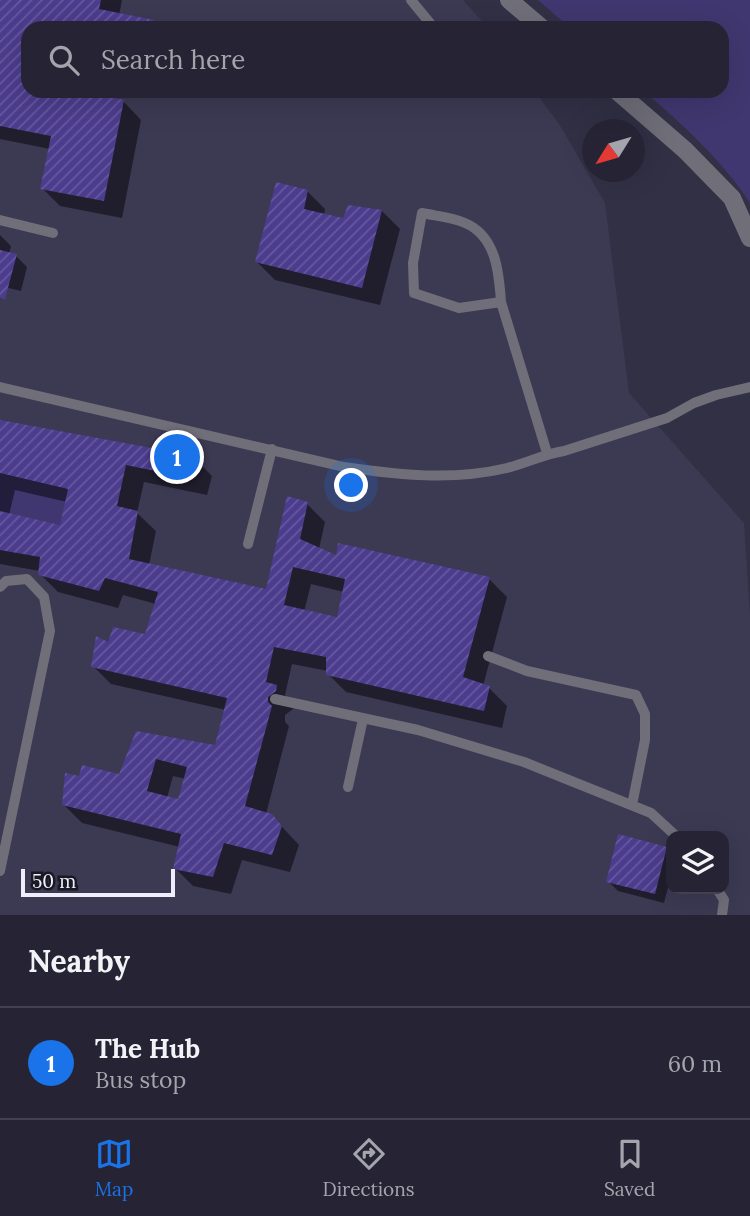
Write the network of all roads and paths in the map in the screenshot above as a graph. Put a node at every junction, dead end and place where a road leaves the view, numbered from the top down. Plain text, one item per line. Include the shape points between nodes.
1 (411, 0) edge
2 (509, 0) edge
3 (428, 21) edge
4 (534, 21) edge
5 (625, 98) edge
6 (0, 220) edge
7 (52, 233) dead end
8 (750, 238) edge
9 (501, 302) junction
10 (0, 387) edge
11 (750, 387) edge
12 (272, 449) junction
13 (547, 453) junction
14 (248, 544) dead end
15 (0, 587) edge
16 (488, 656) dead end
17 (275, 699) dead end
18 (363, 719) junction
19 (348, 787) dead end
20 (632, 805) junction
21 (671, 831) edge
22 (0, 871) edge
23 (720, 894) edge
24 (722, 915) edge

1 - 3 lane
2 - 4 street
5 - 8 street via 732,198
6 - 7 lane
9 - 9 lane via 498,266 481,232 463,222 422,213 413,262 414,293 459,308
9 - 13 lane
10 - 12 lane
11 - 13 lane via 694,403 657,422
12 - 13 lane via 344,467 436,477 508,467
12 - 14 lane
15 - 22 lane via 6,581 27,579 44,597 50,631
16 - 20 lane via 527,671 636,695 645,714 645,740
17 - 18 lane
18 - 19 lane
18 - 20 lane via 418,730 524,762
20 - 21 lane via 651,813
23 - 24 lane

